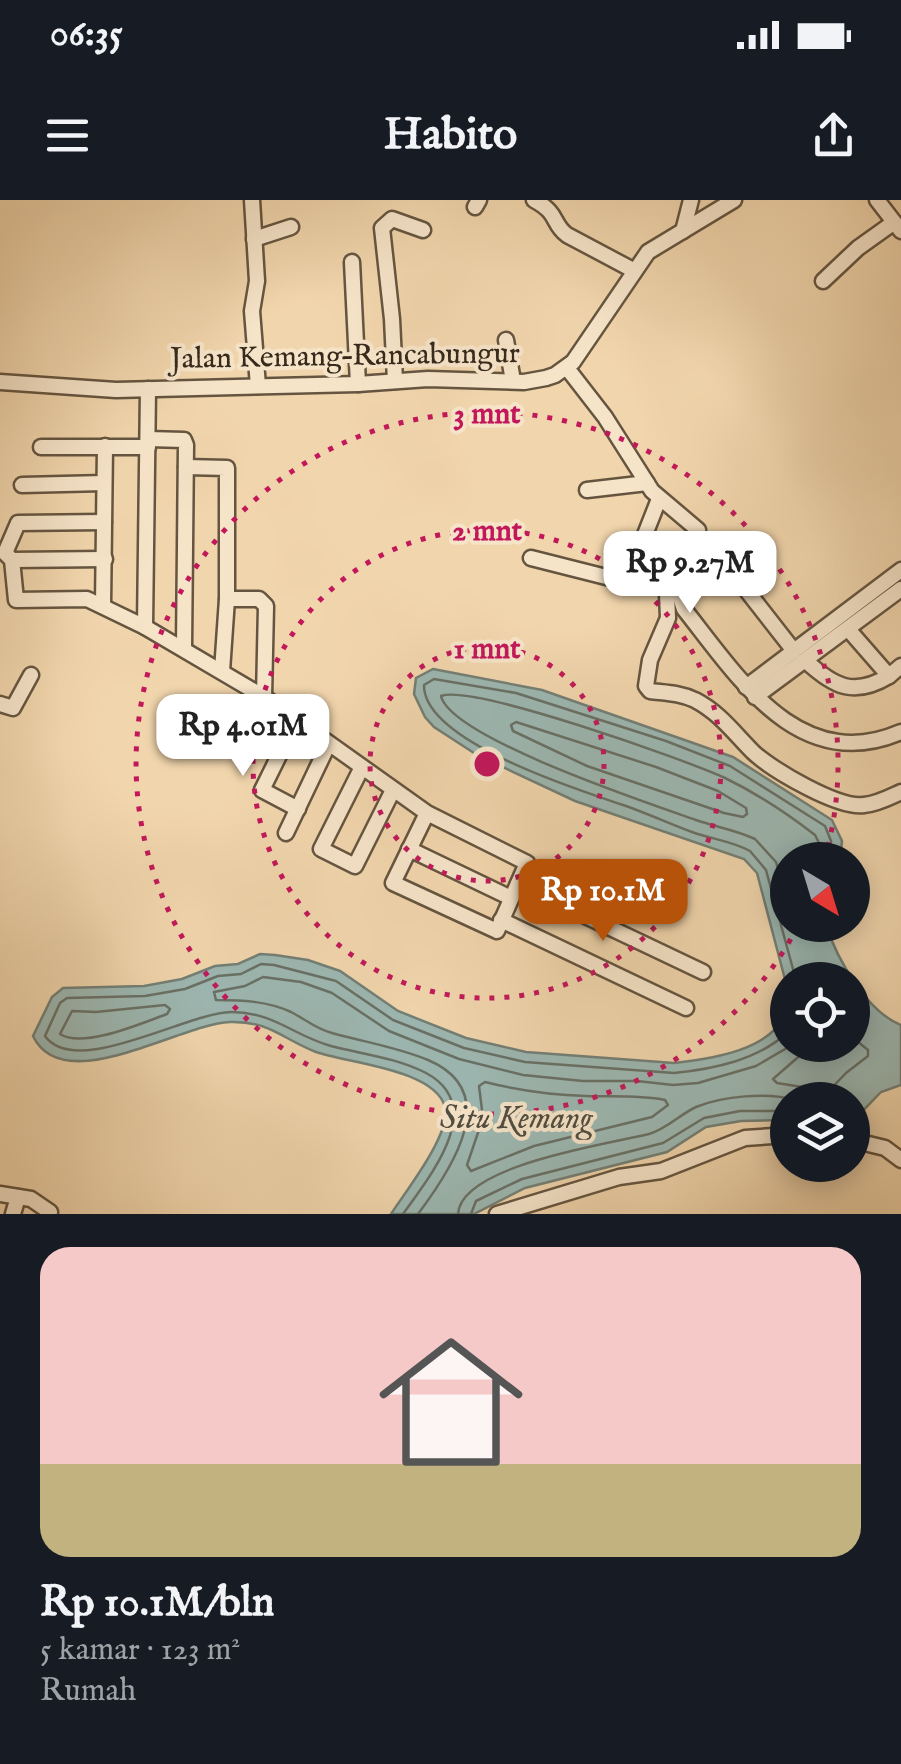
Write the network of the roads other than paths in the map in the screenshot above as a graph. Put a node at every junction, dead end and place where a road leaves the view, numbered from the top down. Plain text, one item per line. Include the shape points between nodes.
1 (252, 200) edge
2 (534, 200) edge
3 (691, 200) edge
4 (734, 200) edge
5 (877, 200) edge
6 (291, 227) dead end
7 (897, 227) edge
8 (423, 230) dead end
9 (683, 231) junction
10 (254, 239) junction
11 (352, 262) dead end
12 (633, 270) junction
13 (822, 281) dead end
14 (506, 340) dead end
15 (567, 368) junction
16 (394, 381) junction
17 (514, 381) junction
18 (0, 382) edge
19 (358, 384) junction
20 (258, 386) junction
21 (148, 390) junction
22 (148, 443) junction
23 (105, 446) junction
24 (41, 447) dead end
25 (186, 467) junction
26 (104, 483) junction
27 (647, 483) junction
28 (22, 485) dead end
29 (587, 490) dead end
30 (659, 499) junction
31 (104, 522) junction
32 (104, 558) junction
33 (531, 558) dead end
34 (12, 560) junction
35 (901, 570) edge
36 (901, 589) edge
37 (227, 599) junction
38 (103, 606) junction
39 (145, 627) junction
40 (848, 629) junction
41 (184, 648) junction
42 (794, 651) junction
43 (806, 661) junction
44 (898, 668) edge
45 (222, 670) junction
46 (31, 675) dead end
47 (750, 692) junction
48 (264, 697) junction
49 (0, 704) edge
50 (296, 721) junction
51 (901, 732) edge
52 (328, 745) junction
53 (361, 769) junction
54 (392, 792) junction
55 (901, 792) edge
56 (298, 809) junction
57 (427, 814) junction
58 (286, 833) dead end
59 (410, 849) junction
60 (515, 891) junction
61 (502, 920) junction
62 (703, 972) dead end
63 (686, 1008) dead end
64 (770, 1136) edge
65 (870, 1144) edge
66 (901, 1160) edge
67 (0, 1194) edge
68 (18, 1197) junction
69 (50, 1212) edge
70 (13, 1214) edge
71 (497, 1214) edge

1 - 10 street
2 - 12 street via 552,212 566,235
3 - 9 street
4 - 9 street
5 - 7 street
6 - 10 street
7 - 13 street via 858,248
8 - 16 street via 392,218 382,228
9 - 12 street via 658,244
10 - 20 street
11 - 19 street
12 - 15 street
14 - 17 street
15 - 17 street, Jalan Kemang–Rancabungur
15 - 27 street
16 - 17 street, Jalan Kemang–Rancabungur
16 - 19 street, Jalan Kemang–Rancabungur
18 - 21 street, Jalan Kemang–Rancabungur
19 - 20 street, Jalan Kemang–Rancabungur
20 - 21 street, Jalan Kemang–Rancabungur
21 - 22 street
22 - 23 street
22 - 25 street via 184,440
22 - 39 street
23 - 24 street
23 - 26 street
25 - 37 street via 227,468
25 - 41 street
26 - 28 street
26 - 31 street
27 - 29 street
27 - 30 street
30 - 33 street via 624,578
30 - 55 street via 698,530 667,594 668,618 650,660 650,691 699,702 761,758 842,802 864,805
31 - 32 street
31 - 34 street via 18,523 5,553
32 - 34 street
32 - 38 street
34 - 38 street via 16,600 86,599
35 - 42 street
36 - 40 street
37 - 45 street
37 - 48 street via 259,599 266,606
38 - 39 street
39 - 41 street
40 - 43 street
40 - 44 street
41 - 45 street
42 - 47 street
42 - 47 street via 724,566 683,593 684,609
43 - 44 street via 828,680 852,688 874,685
43 - 47 street
45 - 48 street
46 - 49 street via 12,709
47 - 51 street via 786,722 826,740 871,742
48 - 50 street
50 - 52 street
50 - 56 street via 262,790
52 - 53 street
52 - 56 street
53 - 54 street
53 - 54 street via 320,849 355,866
54 - 57 street
56 - 58 street
57 - 59 street
57 - 60 street via 527,863
59 - 60 street
59 - 61 street via 393,883 496,931
60 - 61 street
60 - 62 street
61 - 63 street
64 - 71 street via 745,1138 661,1172 619,1177
65 - 66 street
67 - 68 street
68 - 69 street
68 - 70 street

